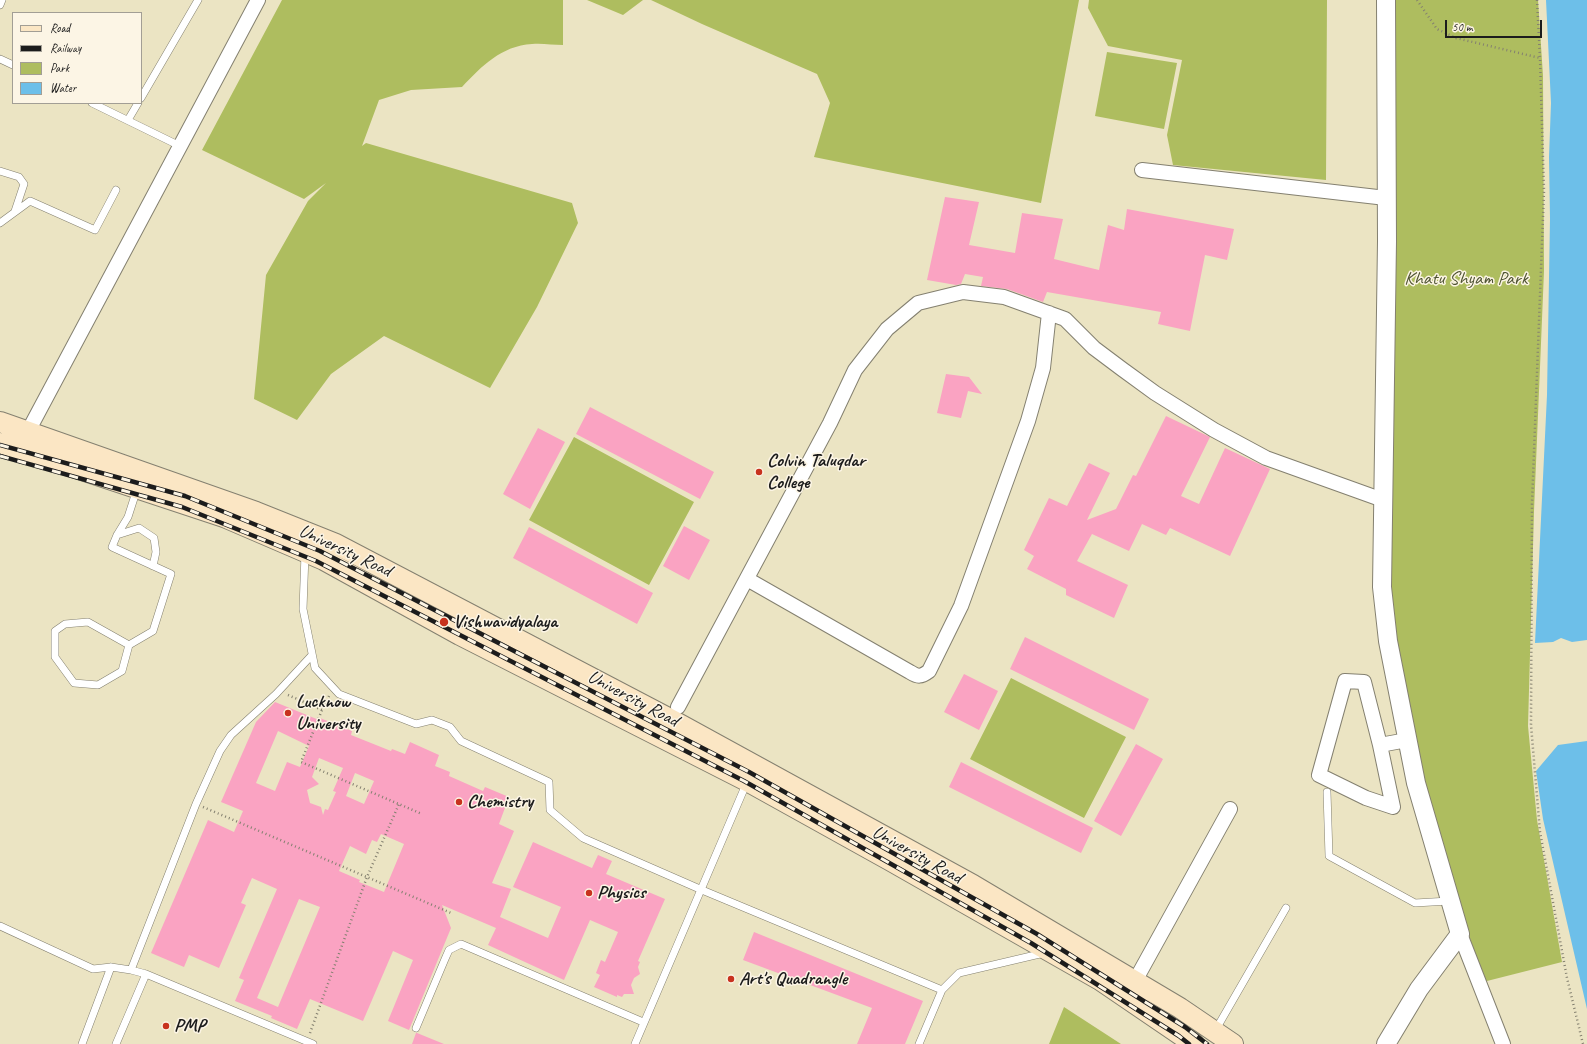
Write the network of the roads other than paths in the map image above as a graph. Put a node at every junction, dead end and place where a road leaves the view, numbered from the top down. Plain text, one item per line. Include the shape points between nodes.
1 (2, 0) edge
2 (198, 0) edge
3 (258, 0) edge
4 (1386, 0) edge
5 (0, 5) edge
6 (0, 59) edge
7 (12, 65) edge
8 (142, 96) edge
9 (94, 104) edge
10 (137, 104) edge
11 (128, 120) junction
12 (180, 146) junction
13 (1142, 170) dead end
14 (0, 171) edge
15 (116, 190) dead end
16 (1386, 198) junction
17 (15, 211) junction
18 (0, 222) edge
19 (1049, 313) junction
20 (0, 422) edge
21 (28, 431) junction
22 (0, 443) edge
23 (19, 450) junction
24 (137, 489) junction
25 (1383, 500) junction
26 (117, 535) junction
27 (309, 543) junction
28 (153, 566) junction
29 (747, 579) junction
30 (128, 645) junction
31 (312, 655) junction
32 (675, 713) junction
33 (1407, 740) junction
34 (1380, 745) junction
35 (747, 782) junction
36 (1327, 792) dead end
37 (1230, 809) dead end
38 (702, 890) junction
39 (1452, 900) junction
40 (1286, 908) dead end
41 (0, 926) edge
42 (1460, 934) junction
43 (1062, 951) junction
44 (111, 967) junction
45 (131, 970) junction
46 (146, 974) junction
47 (1135, 981) junction
48 (942, 990) junction
49 (643, 1022) junction
50 (416, 1028) dead end
51 (1214, 1031) junction
52 (310, 1043) edge
53 (82, 1044) edge
54 (116, 1044) edge
55 (635, 1044) edge
56 (919, 1044) edge
57 (1194, 1044) edge
58 (1233, 1044) edge
59 (1386, 1044) edge
60 (1503, 1044) edge

1 - 5 lane
2 - 8 lane
3 - 12 street
4 - 16 street
6 - 7 lane
9 - 11 lane
10 - 11 lane
11 - 12 lane
12 - 21 street
13 - 16 street
14 - 17 lane via 19,177 24,184
15 - 17 lane via 95,230 30,201
16 - 25 street
17 - 18 lane
19 - 25 street via 1065,319 1094,348 1122,369 1214,430 1266,458
19 - 29 street via 1004,297 962,292 918,303 887,329 855,370 830,423
19 - 29 street via 1043,368 1028,421 961,606 929,671 923,676 917,676
20 - 21 main road, University Road
21 - 23 street
21 - 27 main road, University Road via 256,512
22 - 23 main road, University Road
23 - 24 main road, University Road
24 - 26 lane via 128,517
24 - 27 main road, University Road
25 - 33 street via 1382,587 1388,641
26 - 28 lane via 112,547
26 - 28 lane via 139,528 154,538 156,552
27 - 31 lane via 303,609
27 - 32 main road, University Road via 336,544
27 - 35 main road, University Road via 331,564 460,635
28 - 30 lane via 171,574 153,631
29 - 32 street
30 - 30 lane via 88,622 65,624 55,632 54,657 74,683 98,685 122,671
31 - 38 lane via 315,668 338,694 416,724 432,720 450,727 461,741 549,782 550,810 583,838
31 - 45 lane via 231,735 220,751 196,804
32 - 43 main road, University Road via 973,886
33 - 34 street
33 - 39 street via 1416,783
34 - 34 street via 1364,682 1345,681 1319,774 1366,798 1393,807
35 - 38 lane
35 - 43 main road, University Road
36 - 39 lane via 1329,856 1415,903
37 - 47 street
38 - 48 lane
38 - 49 lane
39 - 42 street
40 - 51 lane
41 - 44 lane via 93,969
42 - 59 street via 1418,989
42 - 60 street
43 - 47 main road, University Road
43 - 48 lane via 959,973
43 - 57 main road, University Road
44 - 45 lane
44 - 53 lane
45 - 46 lane
46 - 52 lane
46 - 54 lane
47 - 51 main road, University Road
48 - 56 lane
49 - 50 lane via 461,944 449,950
49 - 55 lane
51 - 58 main road, University Road

